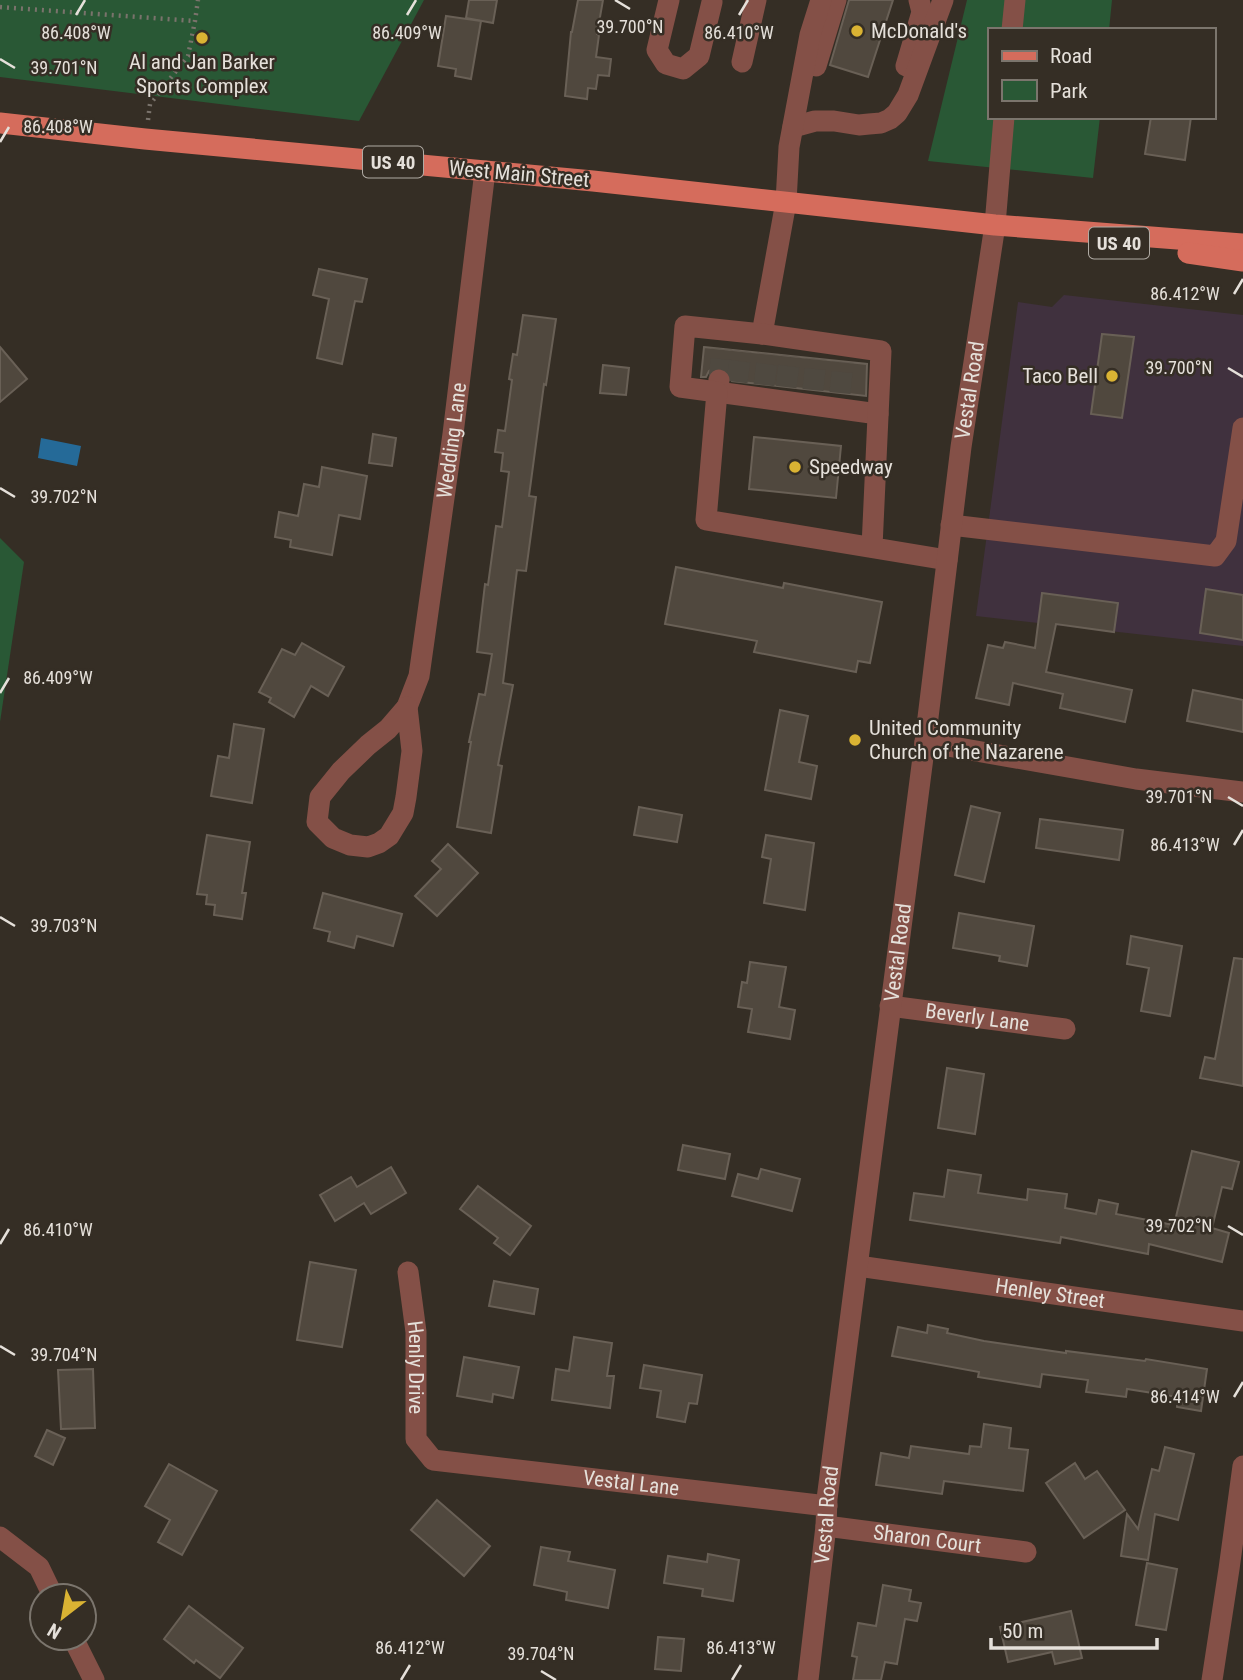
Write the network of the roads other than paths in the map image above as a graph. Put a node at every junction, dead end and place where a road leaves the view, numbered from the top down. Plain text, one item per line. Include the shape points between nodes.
1 (668, 0) edge
2 (756, 0) edge
3 (821, 0) edge
4 (836, 0) edge
5 (919, 0) edge
6 (930, 0) edge
7 (943, 0) edge
8 (1015, 0) edge
9 (712, 2) dead end
10 (916, 28) junction
11 (1012, 28) edge
12 (742, 62) dead end
13 (1004, 119) edge
14 (0, 123) edge
15 (793, 127) junction
16 (485, 171) junction
17 (786, 202) junction
18 (995, 225) junction
19 (1243, 244) edge
20 (1243, 261) edge
21 (757, 342) junction
22 (727, 387) junction
23 (878, 414) junction
24 (1243, 428) edge
25 (951, 525) junction
26 (872, 547) junction
27 (947, 560) junction
28 (407, 707) junction
29 (925, 742) junction
30 (1243, 792) edge
31 (890, 1006) junction
32 (1065, 1029) dead end
33 (858, 1266) junction
34 (408, 1272) dead end
35 (1243, 1321) edge
36 (433, 1460) joint
37 (1243, 1466) edge
38 (827, 1516) junction
39 (0, 1537) edge
40 (1026, 1552) dead end
41 (46, 1582) edge
42 (80, 1652) edge
43 (94, 1680) edge
44 (808, 1680) edge
45 (1212, 1680) edge

1 - 9 street via 657,50 666,64 683,69 699,56
2 - 12 street
3 - 15 street
4 - 15 street
5 - 10 street via 922,12
6 - 10 street
7 - 15 street via 908,95 890,119 859,125 815,121
8 - 11 street
10 - 15 street via 896,97 887,108 876,113 809,115
13 - 18 street, Vestal Road
14 - 16 main road, West Main Street / US 40
15 - 17 street
16 - 17 main road, West Main Street / US 40
16 - 28 street, Wedding Lane via 419,676
17 - 18 main road, West Main Street / US 40
17 - 21 street
18 - 19 main road, West Main Street / US 40
18 - 20 main road, West Main Street / US 40
18 - 25 street, Vestal Road
21 - 22 street via 685,326 680,387
21 - 23 street via 844,354 881,351
22 - 23 street via 839,401
22 - 26 street via 706,520
23 - 26 street
24 - 25 street via 1226,541 1215,556
25 - 27 street, Vestal Road
26 - 27 street
27 - 29 street, Vestal Road
28 - 28 street, Wedding Lane via 320,797 317,822 333,838 368,847 389,836 397,825 412,751
29 - 30 street via 1136,779
29 - 31 street, Vestal Road
31 - 32 street, Beverly Lane
31 - 33 street, Vestal Road
33 - 35 street, Henley Street
33 - 38 street, Vestal Road
34 - 36 street, Henly Drive via 416,1332 416,1439
36 - 38 street, Vestal Lane
37 - 45 street
38 - 40 street, Sharon Court
38 - 44 street, Vestal Road
39 - 41 street via 39,1567
42 - 43 street

